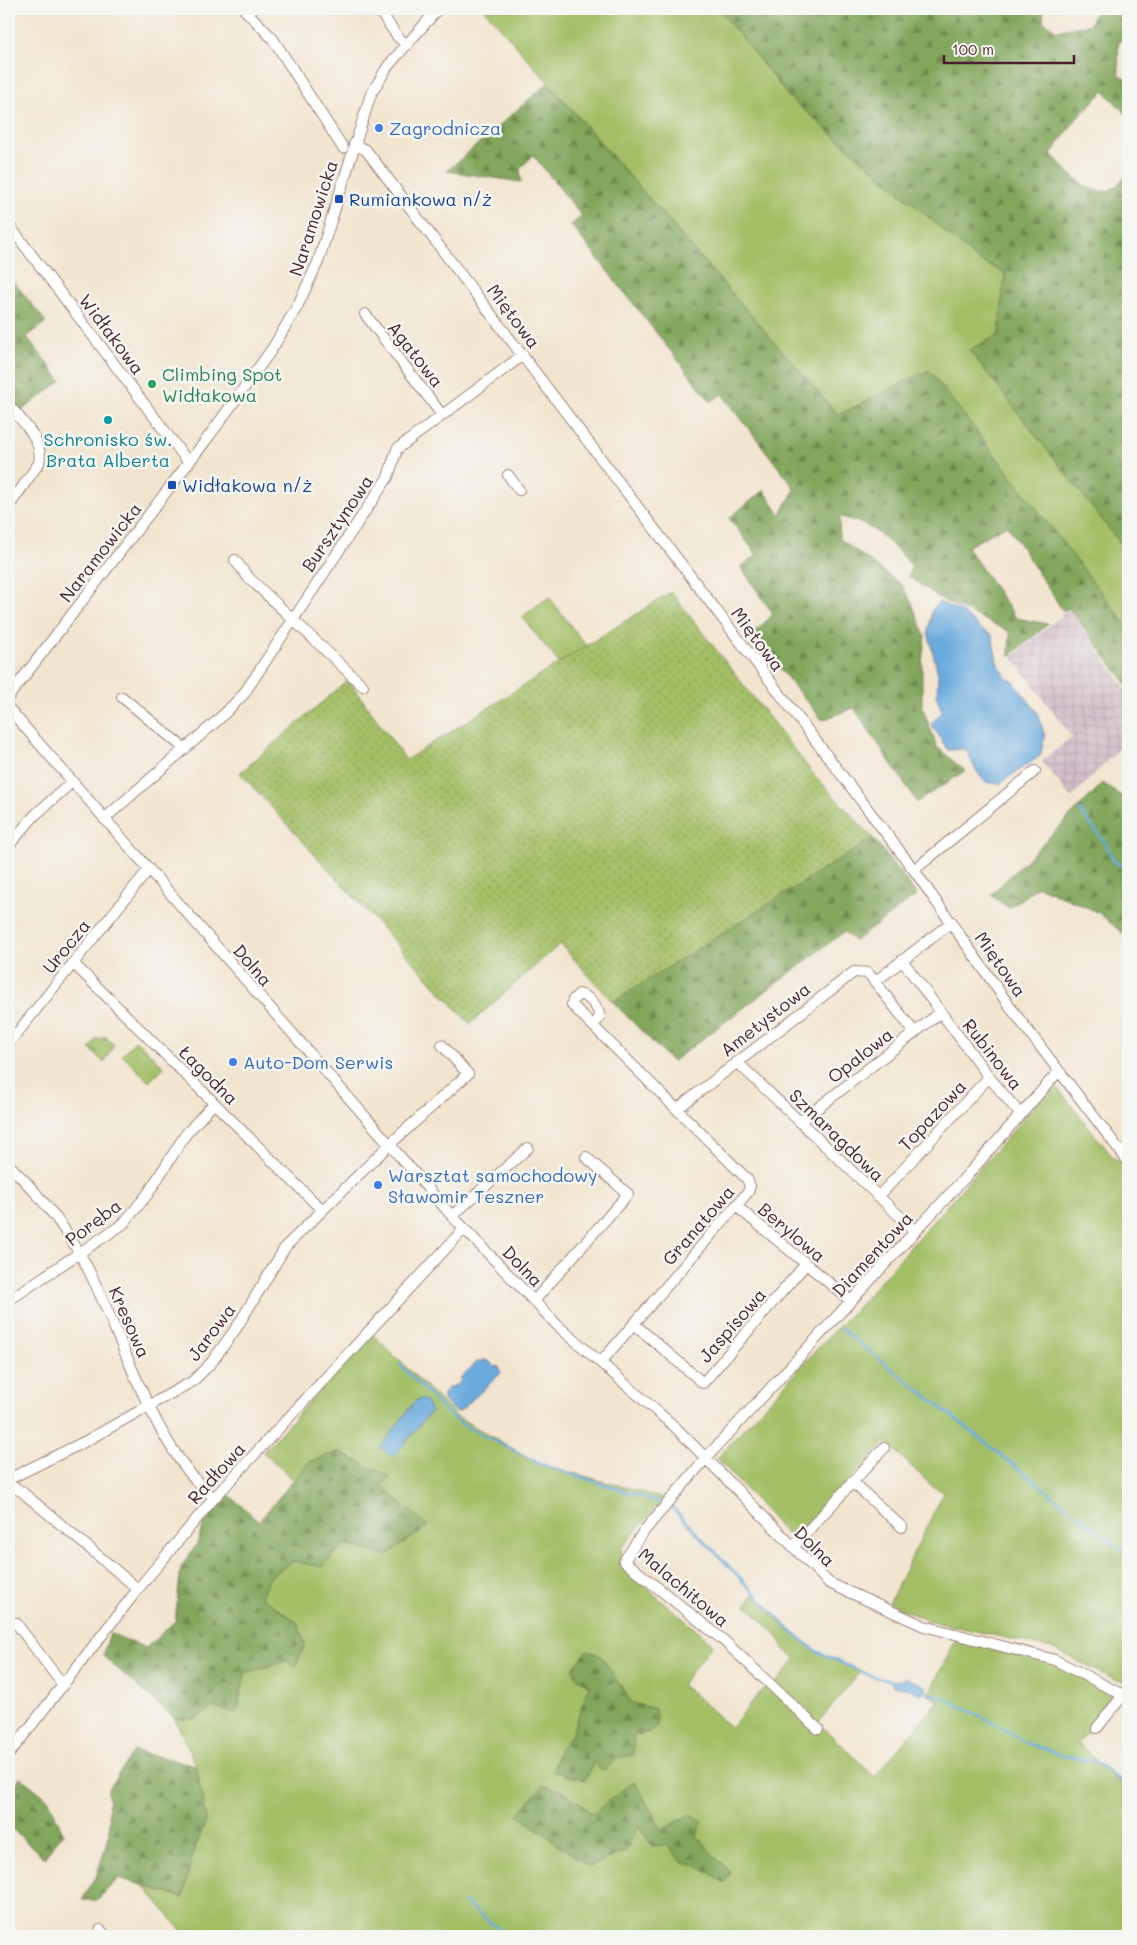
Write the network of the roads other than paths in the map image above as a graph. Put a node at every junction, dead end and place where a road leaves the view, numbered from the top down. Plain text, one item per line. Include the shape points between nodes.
1 (244, 9) edge
2 (378, 9) edge
3 (438, 9) edge
4 (406, 44) junction
5 (354, 144) junction
6 (343, 148) dead end
7 (9, 225) edge
8 (365, 314) dead end
9 (523, 355) junction
10 (9, 405) edge
11 (442, 415) junction
12 (189, 463) junction
13 (508, 475) dead end
14 (519, 490) dead end
15 (9, 506) edge
16 (235, 560) dead end
17 (294, 620) junction
18 (363, 686) dead end
19 (9, 696) edge
20 (122, 697) dead end
21 (9, 709) edge
22 (184, 749) junction
23 (1035, 771) dead end
24 (72, 782) junction
25 (104, 819) junction
26 (9, 845) edge
27 (149, 870) junction
28 (914, 870) junction
29 (952, 922) junction
30 (902, 960) junction
31 (73, 963) junction
32 (876, 981) junction
33 (941, 1012) junction
34 (593, 1026) dead end
35 (915, 1033) junction
36 (9, 1043) edge
37 (442, 1045) dead end
38 (737, 1062) junction
39 (1059, 1071) junction
40 (988, 1077) junction
41 (214, 1103) junction
42 (676, 1109) junction
43 (1020, 1114) junction
44 (800, 1122) junction
45 (389, 1145) junction
46 (528, 1148) dead end
47 (586, 1157) dead end
48 (1128, 1161) edge
49 (9, 1165) edge
50 (878, 1197) junction
51 (736, 1206) junction
52 (322, 1210) junction
53 (452, 1216) junction
54 (464, 1228) junction
55 (915, 1231) junction
56 (80, 1254) junction
57 (806, 1265) junction
58 (9, 1300) edge
59 (850, 1300) junction
60 (534, 1302) junction
61 (634, 1324) junction
62 (601, 1362) junction
63 (150, 1406) junction
64 (884, 1448) dead end
65 (706, 1458) junction
66 (9, 1478) edge
67 (852, 1482) junction
68 (9, 1485) edge
69 (214, 1498) junction
70 (902, 1527) dead end
71 (793, 1547) junction
72 (138, 1589) junction
73 (16, 1624) dead end
74 (63, 1685) junction
75 (1126, 1692) edge
76 (1097, 1728) dead end
77 (818, 1729) dead end
78 (9, 1754) edge

1 - 6 street via 273,39
2 - 4 street
3 - 4 street, Naramowicka
4 - 5 street, Naramowicka via 374,87
5 - 9 street, Miętowa via 366,150
5 - 12 street, Naramowicka via 323,248 297,307 265,361
7 - 12 street, Widłakowa
8 - 11 street, Agatowa
9 - 11 street, Bursztynowa
9 - 28 street, Miętowa
10 - 15 street via 40,446 41,455
11 - 17 street, Bursztynowa via 397,449 388,477
12 - 19 street, Naramowicka
13 - 14 street
16 - 17 street via 247,576
17 - 18 street
17 - 22 street, Bursztynowa via 237,701
20 - 22 street
21 - 24 street, Dolna
22 - 25 street, Bursztynowa
23 - 28 street
24 - 25 street, Dolna
24 - 26 street via 35,815
25 - 27 street, Dolna
27 - 31 street, Urocza
27 - 45 street, Dolna
28 - 29 street, Miętowa
29 - 30 street
29 - 39 street, Miętowa
30 - 32 street
30 - 33 street, Rubinowa
31 - 36 street, Urocza
31 - 41 street, Łagodna
32 - 35 street
32 - 38 street, Ametystowa via 868,973 850,974
33 - 35 street, Rubinowa
33 - 40 street, Rubinowa
34 - 42 street, Granatowa
35 - 44 street, Opalowa
37 - 45 street, Jarowa via 468,1074
38 - 42 street, Ametystowa
38 - 44 street, Szmaragdowa
39 - 43 street, Diamentowa
39 - 48 street, Miętowa
40 - 43 street, Rubinowa
40 - 50 street, Topazowa
41 - 52 street, Łagodna
41 - 56 street, Poręba via 186,1134 133,1214
42 - 51 street, Granatowa via 747,1179 748,1192
43 - 55 street, Diamentowa
44 - 50 street, Szmaragdowa
45 - 52 street, Jarowa
45 - 53 street, Dolna
46 - 53 street
47 - 60 street via 628,1194
49 - 56 street, Kresowa via 41,1199
50 - 55 street, Szmaragdowa
51 - 57 street, Berylowa
51 - 61 street, Granatowa
52 - 63 street, Jarowa via 282,1252 245,1316 211,1363 183,1388
53 - 54 street, Dolna
54 - 60 street, Dolna
54 - 69 street, Radłowa
55 - 59 street, Diamentowa
56 - 58 street, Poręba
56 - 63 street, Kresowa
57 - 59 street, Berylowa
57 - 61 street, Jaspisowa via 703,1383
59 - 65 street, Diamentowa
60 - 62 street, Dolna
61 - 62 street, Granatowa
62 - 65 street, Dolna
63 - 66 street, Jarowa
63 - 69 street, Kresowa via 171,1446
64 - 67 street
65 - 71 street, Dolna
65 - 77 street, Malachitowa via 644,1531 624,1561 722,1639
67 - 70 street
67 - 71 street
68 - 72 street via 21,1491
69 - 72 street, Radłowa
71 - 75 street, Dolna via 829,1583 917,1623 1056,1660
72 - 74 street, Radłowa
73 - 74 street
74 - 78 street, Radłowa
75 - 76 street

